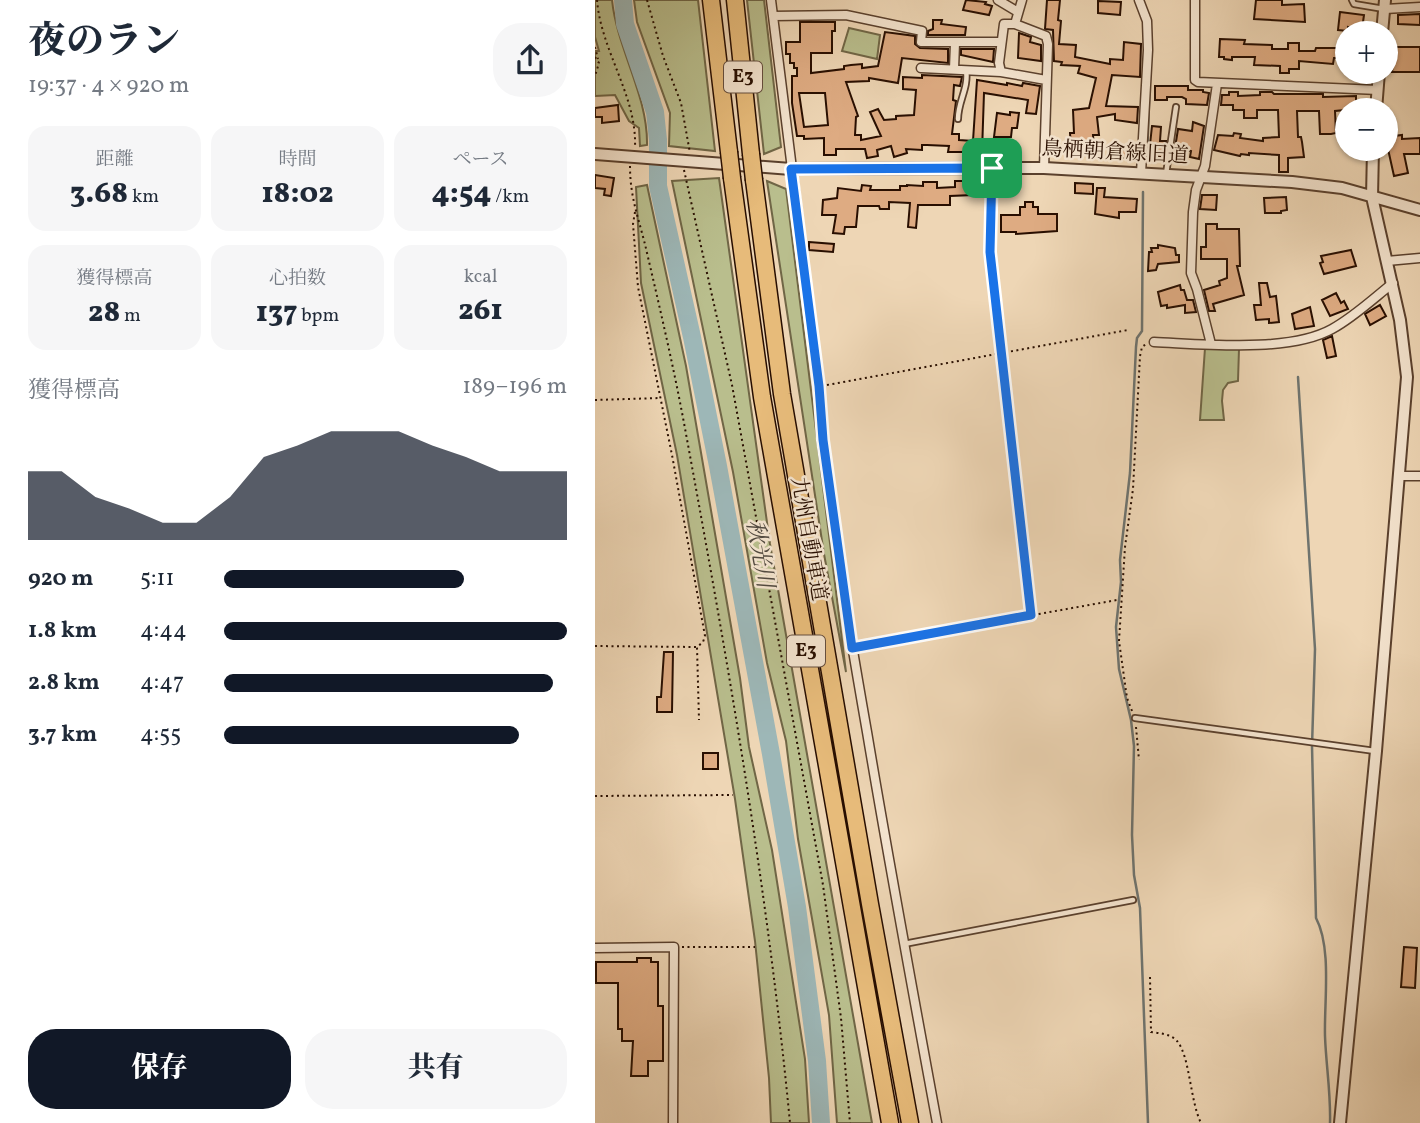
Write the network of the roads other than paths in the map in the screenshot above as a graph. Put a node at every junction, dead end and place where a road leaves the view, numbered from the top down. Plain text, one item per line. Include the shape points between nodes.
1 (711, 0) edge
2 (735, 0) edge
3 (771, 0) edge
4 (998, 0) edge
5 (1022, 0) edge
6 (1139, 0) edge
7 (1195, 0) edge
8 (1352, 0) edge
9 (1385, 4) edge
10 (1420, 7) edge
11 (1018, 12) junction
12 (773, 16) junction
13 (1015, 24) junction
14 (1001, 42) junction
15 (955, 43) junction
16 (921, 68) dead end
17 (954, 69) junction
18 (966, 69) junction
19 (1001, 72) junction
20 (1046, 80) junction
21 (1217, 84) junction
22 (1378, 84) edge
23 (1378, 90) junction
24 (1377, 98) edge
25 (1176, 107) dead end
26 (958, 119) dead end
27 (595, 154) edge
28 (1373, 161) edge
29 (1044, 168) junction
30 (791, 169) junction
31 (1141, 173) junction
32 (1166, 174) junction
33 (1201, 176) junction
34 (1372, 197) junction
35 (1420, 210) edge
36 (1420, 258) edge
37 (1387, 261) junction
38 (1393, 283) junction
39 (1154, 342) road end
40 (1211, 344) junction
41 (1399, 475) junction
42 (1420, 477) edge
43 (1135, 718) road end
44 (1375, 751) junction
45 (1133, 900) dead end
46 (903, 944) junction
47 (595, 948) edge
48 (673, 1123) edge
49 (890, 1123) edge
50 (910, 1123) edge
51 (937, 1123) edge
52 (1339, 1123) edge

1 - 49 highway, 九州自動車道 / E3, bridge via 764,410
2 - 50 highway, 九州自動車道 / E3, bridge via 785,408
3 - 12 street
4 - 11 street
5 - 11 street
6 - 31 street via 1147,20 1148,51
7 - 21 street via 1195,80
8 - 9 lane via 1355,4
9 - 10 street
11 - 13 street
12 - 15 street via 846,15 922,31 921,42
12 - 30 street
13 - 14 street via 1004,24
13 - 20 street via 1046,36
14 - 15 street
14 - 19 street
15 - 17 street
16 - 17 street
17 - 18 street
18 - 19 street
18 - 26 lane via 967,86 958,103
19 - 20 street
20 - 29 street
21 - 23 street
21 - 33 street
22 - 23 street
23 - 24 street
25 - 32 lane
27 - 30 street, 鳥栖朝倉線旧道
28 - 34 street
29 - 30 street, 鳥栖朝倉線旧道
29 - 31 street, 鳥栖朝倉線旧道
30 - 46 street via 852,648
31 - 32 street, 鳥栖朝倉線旧道
32 - 33 street, 鳥栖朝倉線旧道
33 - 34 street, 鳥栖朝倉線旧道 via 1342,188
33 - 40 street via 1193,212 1191,273
34 - 35 street, 鳥栖朝倉線旧道
34 - 37 street
36 - 37 street
37 - 38 street
38 - 40 street via 1332,330 1269,345
38 - 41 street via 1407,377
39 - 40 street
41 - 42 street
41 - 44 street
43 - 44 lane
44 - 52 street
45 - 46 lane
46 - 51 street
47 - 48 street via 674,947

